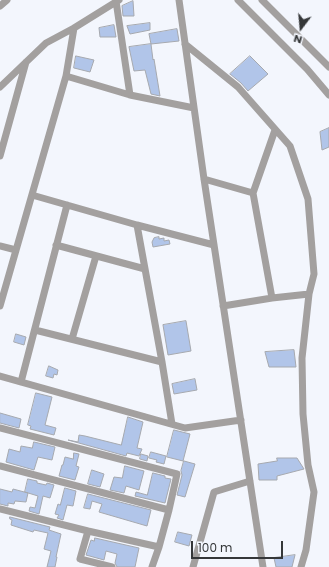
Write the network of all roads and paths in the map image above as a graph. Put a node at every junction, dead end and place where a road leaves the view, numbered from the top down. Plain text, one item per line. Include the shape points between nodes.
1 (7, 0) edge
2 (179, 0) edge
3 (238, 0) edge
4 (262, 0) edge
5 (117, 1) edge
6 (0, 6) edge
7 (74, 28) junction
8 (185, 44) junction
9 (26, 62) junction
10 (329, 67) edge
11 (66, 76) junction
12 (0, 87) edge
13 (130, 95) junction
14 (329, 95) edge
15 (194, 108) junction
16 (276, 130) junction
17 (0, 156) edge
18 (204, 179) junction
19 (253, 193) junction
20 (32, 195) junction
21 (67, 205) junction
22 (137, 225) junction
23 (56, 245) junction
24 (214, 245) junction
25 (0, 246) edge
26 (16, 250) junction
27 (96, 256) junction
28 (145, 270) junction
29 (2, 286) edge
30 (309, 294) junction
31 (272, 298) junction
32 (0, 306) edge
33 (223, 306) junction
34 (34, 330) junction
35 (72, 339) junction
36 (162, 362) junction
37 (0, 376) edge
38 (21, 382) junction
39 (241, 420) junction
40 (172, 424) junction
41 (0, 428) edge
42 (0, 466) edge
43 (250, 481) junction
44 (0, 509) edge
45 (169, 510) junction
46 (88, 531) junction
47 (159, 547) junction
48 (112, 567) edge
49 (152, 567) edge
50 (193, 567) edge
51 (263, 567) edge
52 (301, 567) edge

1 - 6 street
2 - 8 street
3 - 14 street via 307,69
4 - 10 street
5 - 7 street
5 - 13 street
7 - 9 street via 46,43
7 - 11 street
8 - 15 street
8 - 16 street via 238,87
9 - 12 street
9 - 17 street
11 - 13 street
11 - 20 street
13 - 15 street
15 - 18 street
16 - 19 street
16 - 30 street via 290,146 308,199 314,274
18 - 19 street
18 - 24 street
19 - 31 street
20 - 21 street
20 - 26 street
21 - 22 street
21 - 23 street
22 - 24 street
22 - 28 street
23 - 27 street
23 - 34 street
24 - 33 street
25 - 26 street
26 - 29 street
27 - 28 street
27 - 35 street
28 - 36 street
29 - 32 street
30 - 31 street
30 - 52 street via 302,358 303,414 308,465 314,492 306,550
31 - 33 street
33 - 39 street
34 - 35 street
34 - 38 street
35 - 36 street
36 - 40 street
37 - 38 street
38 - 40 street
39 - 40 street via 185,428
39 - 43 street
41 - 45 street via 177,474
42 - 45 street
43 - 50 street via 214,492
43 - 51 street
44 - 46 street
45 - 47 street
46 - 47 street
46 - 48 street via 80,559
47 - 49 street

